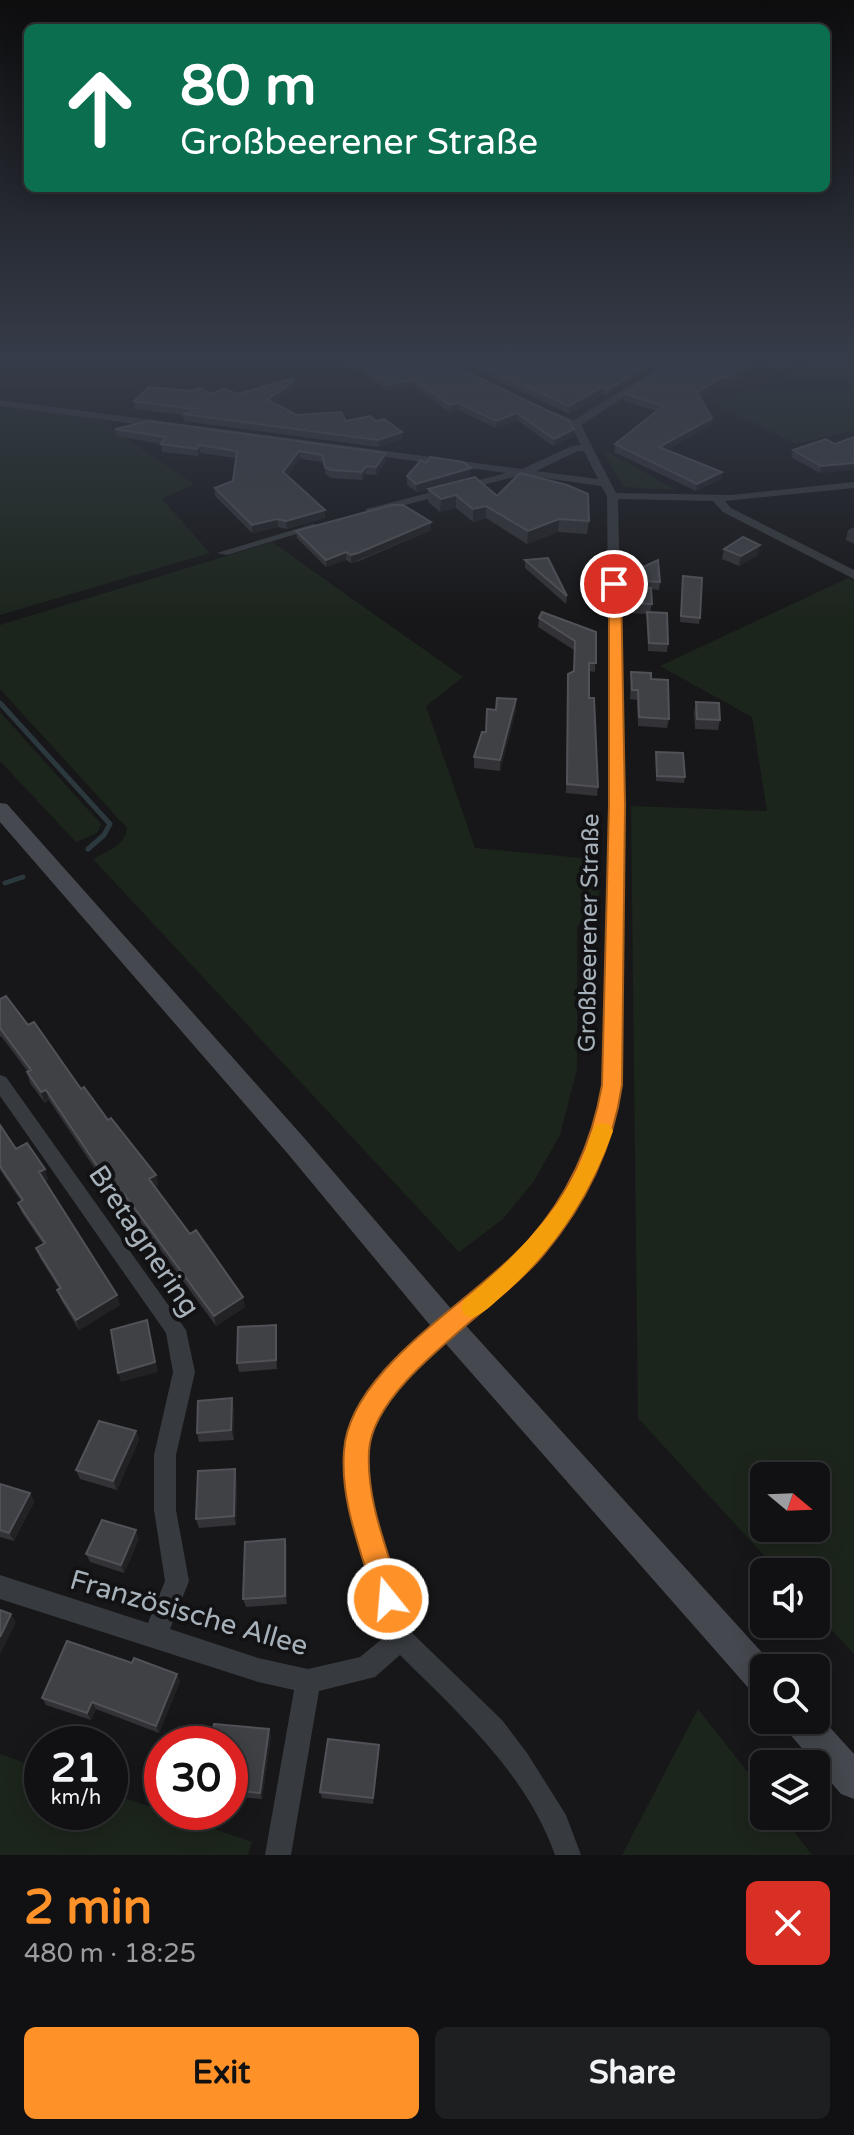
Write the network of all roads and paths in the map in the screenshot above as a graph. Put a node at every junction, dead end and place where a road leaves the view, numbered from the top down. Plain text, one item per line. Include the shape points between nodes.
1 (337, 447) edge
2 (587, 448) joint
3 (526, 471) junction
4 (854, 485) edge
5 (609, 489) junction
6 (716, 498) junction
7 (357, 515) edge
8 (328, 523) edge
9 (223, 553) dead end
10 (854, 575) edge
11 (0, 809) edge
12 (0, 1082) edge
13 (449, 1327) junction
14 (0, 1587) edge
15 (155, 1636) junction
16 (401, 1639) junction
17 (750, 1664) edge
18 (308, 1681) junction
19 (812, 1734) edge
20 (854, 1781) edge
21 (278, 1855) edge
22 (568, 1855) edge

1 - 3 street
2 - 3 street
2 - 5 street
3 - 5 street
3 - 7 street
4 - 6 street
5 - 6 street
5 - 13 street, Großbeerener Straße via 617,805 607,1118 589,1170 556,1222 511,1274
6 - 10 street via 727,510
8 - 9 street
11 - 13 main road
12 - 15 street, Bretagnering via 176,1330 184,1372 165,1455 165,1510 177,1581
13 - 16 street, Großbeerener Straße via 383,1387 366,1415 356,1448 357,1490
13 - 17 main road
14 - 15 street, Französische Allee
15 - 18 street, Französische Allee
16 - 18 street, Französische Allee via 366,1668
16 - 22 street via 493,1729 557,1824
18 - 21 street
19 - 20 main road

